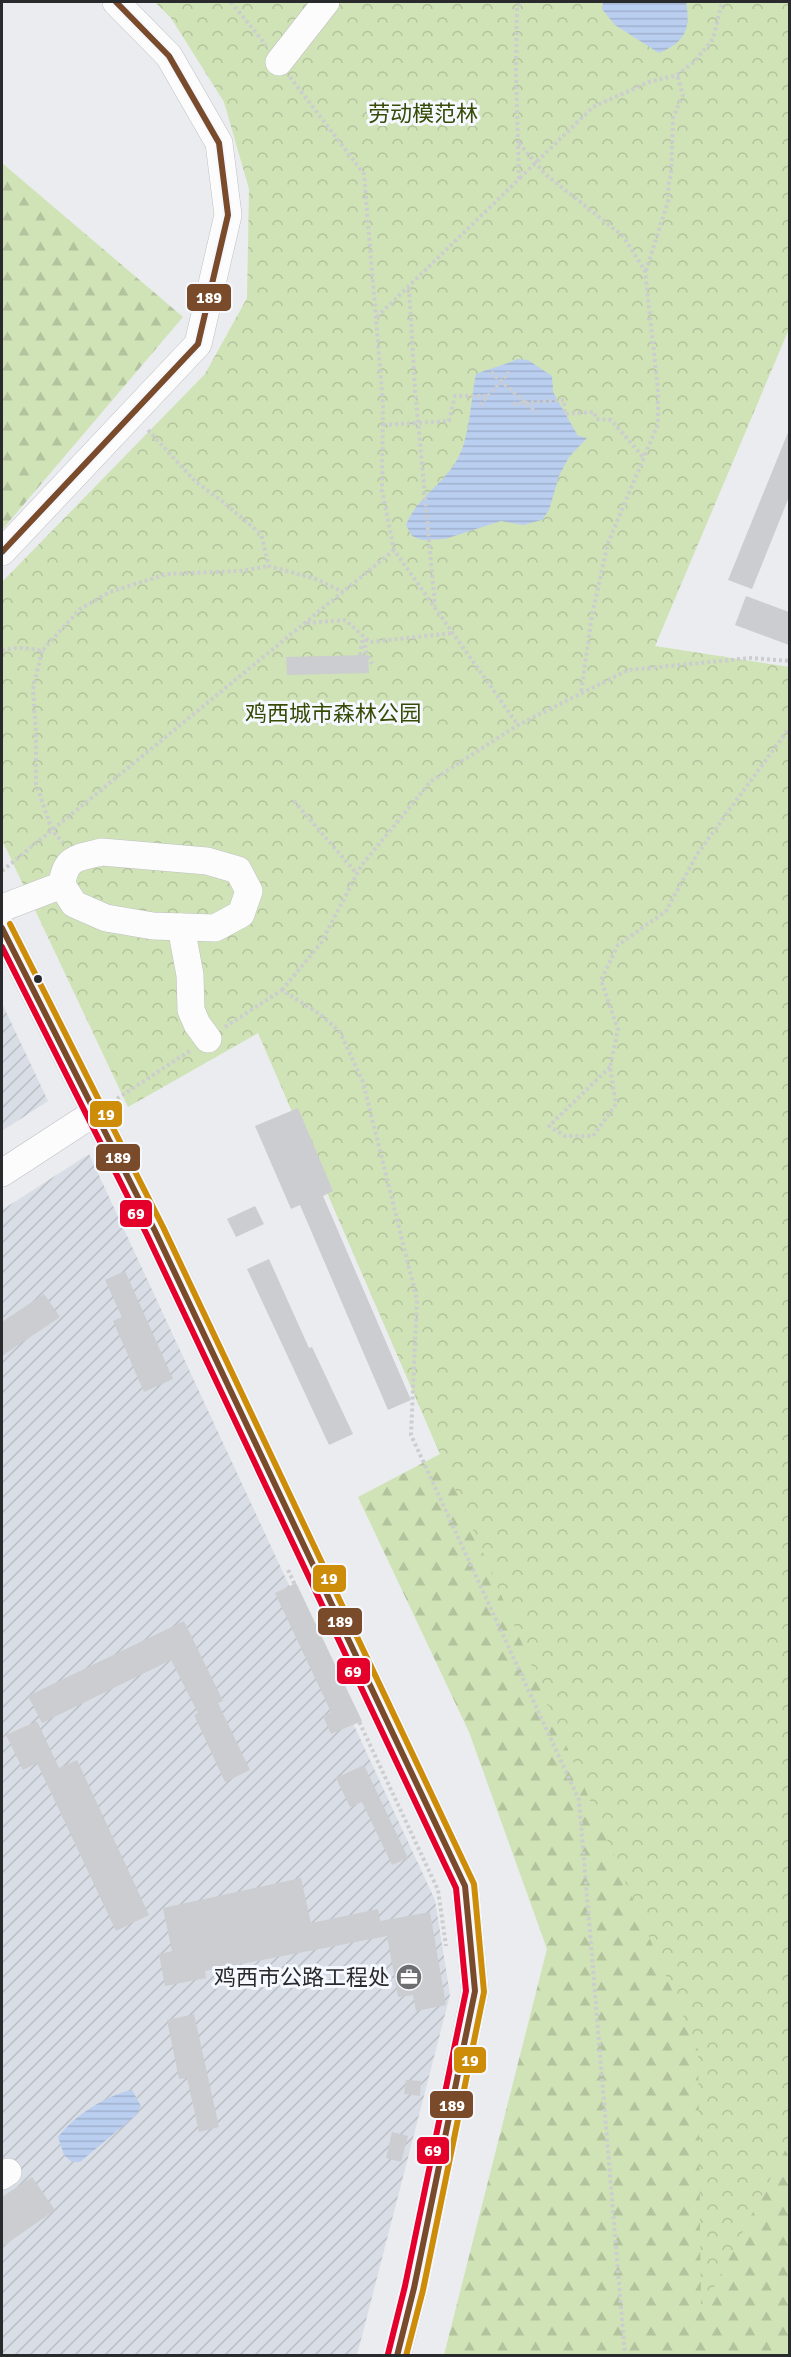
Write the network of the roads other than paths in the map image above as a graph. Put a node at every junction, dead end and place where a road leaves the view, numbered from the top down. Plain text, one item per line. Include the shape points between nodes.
1 (116, 2) edge
2 (326, 2) edge
3 (279, 62) road end
4 (2, 552) edge
5 (62, 885) junction
6 (2, 908) edge
7 (181, 927) junction
8 (2, 928) edge
9 (208, 1039) road end
10 (94, 1113) junction
11 (2, 1173) edge
12 (397, 2355) edge

1 - 4 street via 169,56 219,143 228,215 198,344
2 - 3 street
5 - 6 street
5 - 7 street via 74,904 106,918
5 - 7 street via 64,870 75,858 102,852 207,861 238,870 249,891 241,914 215,928
7 - 9 street via 190,975 191,1010
8 - 10 street
10 - 11 street
10 - 12 street via 155,1231 465,1886 475,1991

